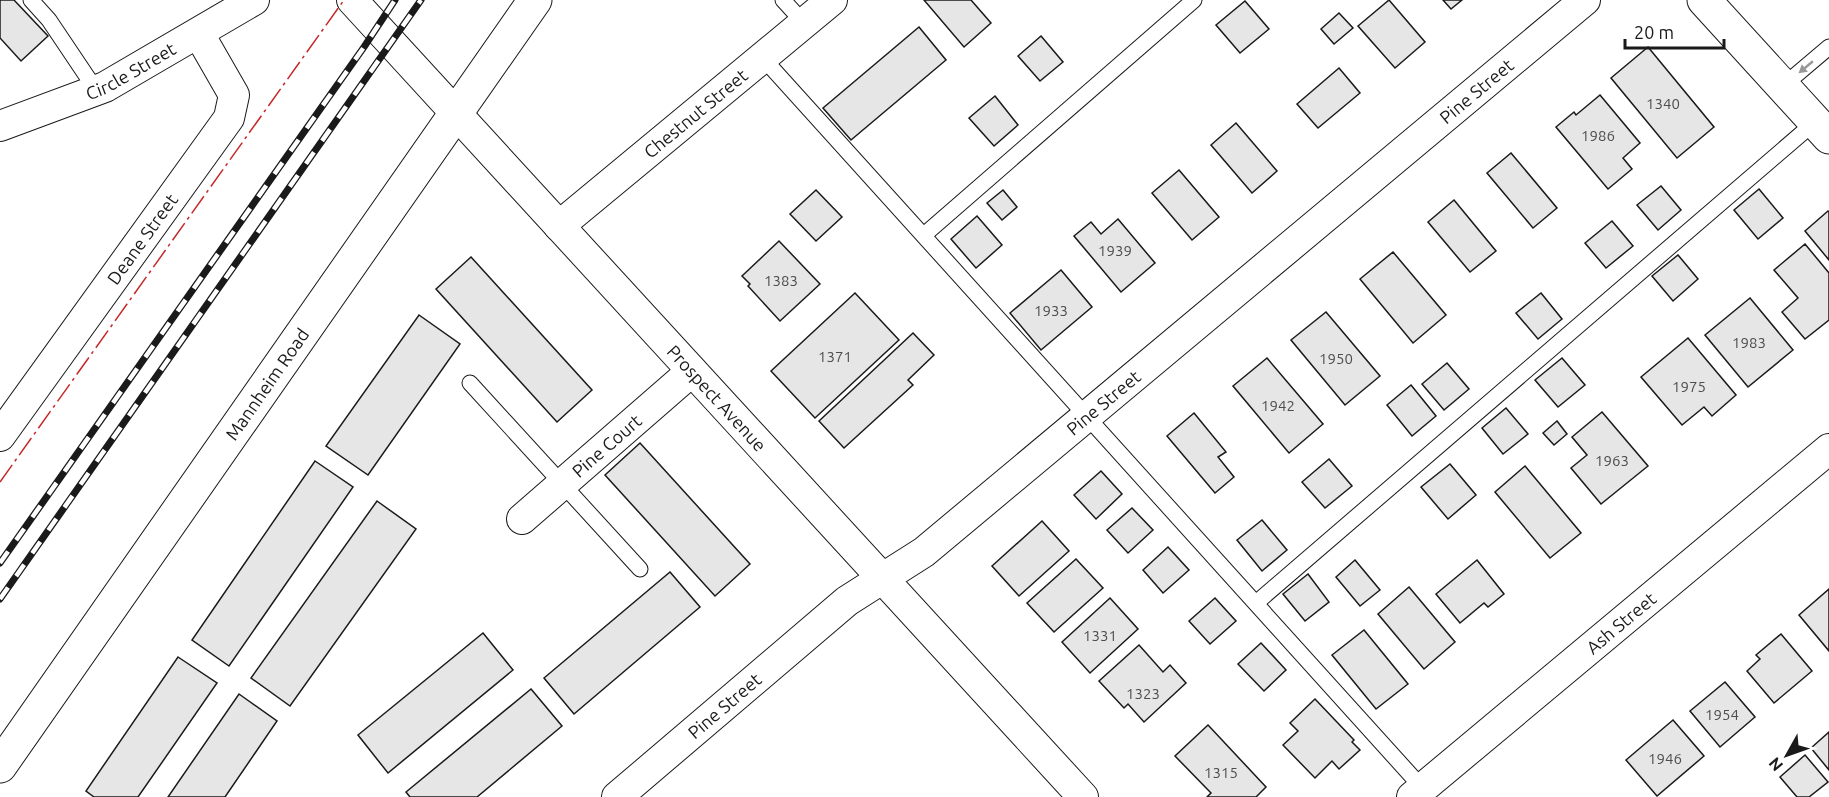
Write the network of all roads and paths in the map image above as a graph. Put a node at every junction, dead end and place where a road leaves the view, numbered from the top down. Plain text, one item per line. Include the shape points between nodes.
1 (31, 0) edge
2 (254, 0) edge
3 (352, 0) edge
4 (535, 0) edge
5 (783, 0) edge
6 (832, 0) edge
7 (1194, 0) edge
8 (1585, 0) edge
9 (1704, 0) edge
10 (804, 23) junction
11 (199, 34) junction
12 (1829, 47) edge
13 (762, 57) junction
14 (1783, 86) junction
15 (96, 90) junction
16 (455, 113) junction
17 (0, 126) edge
18 (1822, 129) edge
19 (559, 226) junction
20 (924, 235) junction
21 (692, 371) junction
22 (470, 383) dead end
23 (1086, 417) junction
24 (0, 436) edge
25 (1829, 449) edge
26 (563, 483) junction
27 (522, 519) dead end
28 (640, 569) dead end
29 (882, 579) junction
30 (1256, 603) junction
31 (0, 766) edge
32 (1422, 794) edge
33 (618, 797) edge
34 (1083, 797) edge

1 - 15 lane
2 - 11 street, Circle Street
3 - 16 street, Prospect Avenue
4 - 16 main road, Mannheim Road
5 - 10 lane
6 - 10 street, Chestnut Street
7 - 20 lane
8 - 23 street, Pine Street
9 - 14 main road
10 - 13 street, Chestnut Street
11 - 15 street, Circle Street
11 - 24 street, Deane Street via 234,95 229,118
12 -> 14 lane
13 - 19 street, Chestnut Street
13 - 20 lane
14 - 18 main road
15 - 17 street, Circle Street
16 - 19 street, Prospect Avenue
16 - 31 main road, Mannheim Road
18 - 30 lane
19 - 21 street, Prospect Avenue
20 - 23 lane
21 - 26 street, Pine Court
21 - 29 street, Prospect Avenue
22 - 26 lane
23 - 29 street, Pine Street via 924,552
23 - 30 lane
25 - 32 street, Ash Street
26 - 27 street, Pine Court
26 - 28 lane
29 - 33 street, Pine Street via 847,602
29 - 34 street, Prospect Avenue
30 - 32 lane

